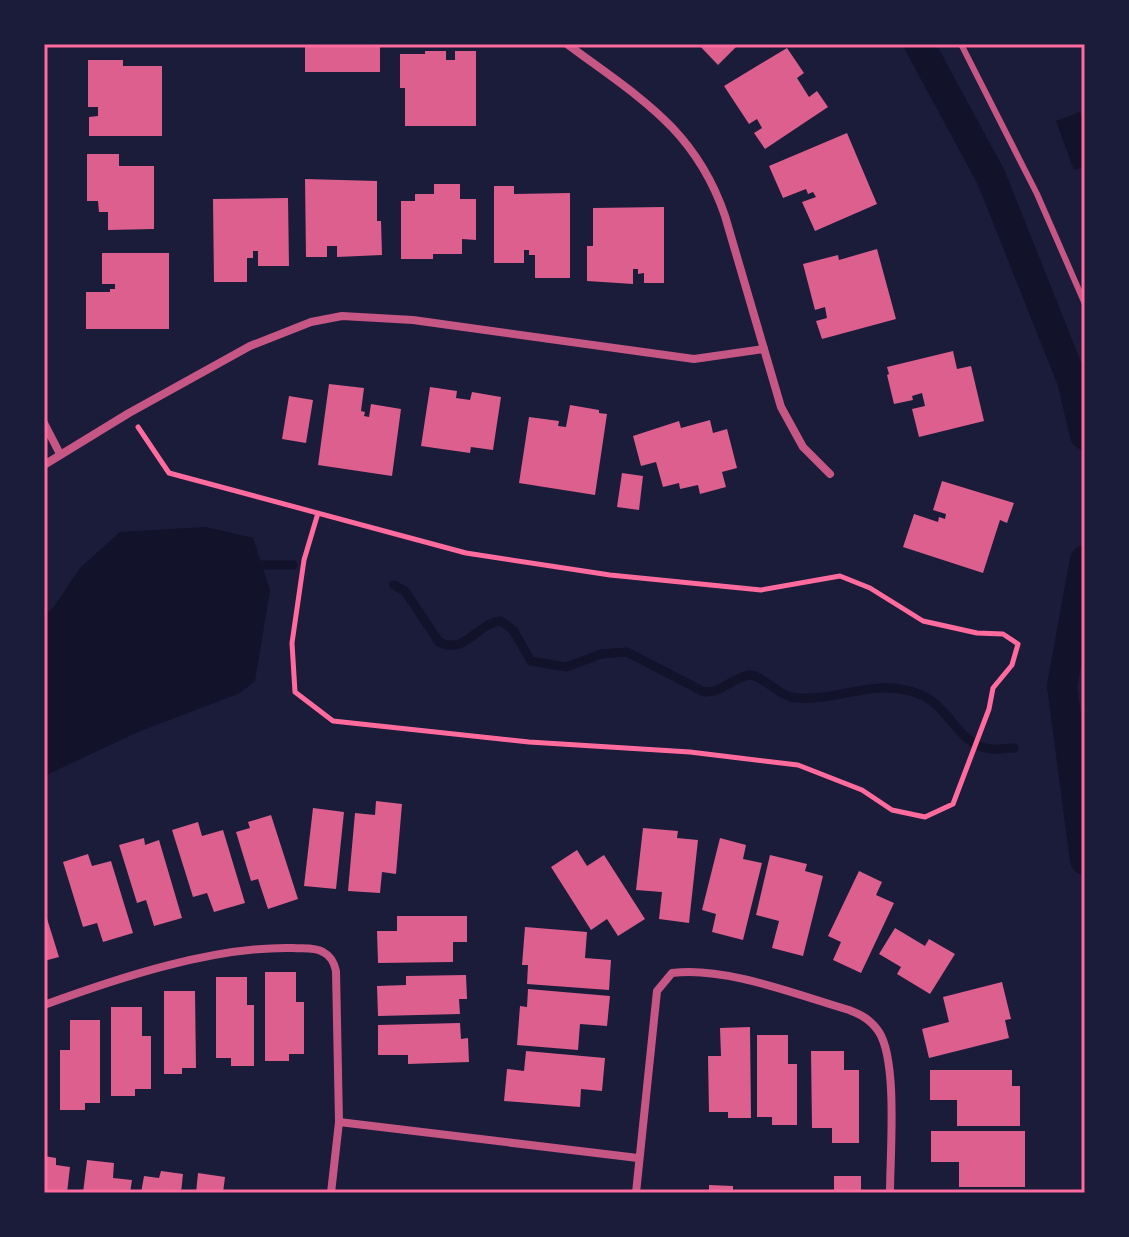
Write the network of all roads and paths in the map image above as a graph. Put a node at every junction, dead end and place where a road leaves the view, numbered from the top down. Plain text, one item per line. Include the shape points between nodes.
1 (567, 44) edge
2 (961, 44) edge
3 (1085, 304) edge
4 (764, 349) junction
5 (129, 413) junction
6 (44, 423) edge
7 (60, 454) junction
8 (44, 465) edge
9 (830, 474) dead end
10 (318, 513) junction
11 (44, 1005) edge
12 (339, 1122) junction
13 (638, 1158) junction
14 (331, 1193) edge
15 (636, 1193) edge
16 (890, 1193) edge

1 - 4 street via 641,99 689,143 702,163 715,186
2 - 3 lane via 1037,194
4 - 5 street via 694,359 413,320 342,316 281,332
4 - 9 street via 781,407 803,447
5 - 7 street
5 - 10 path via 169,473
6 - 7 street
7 - 8 street
10 - 10 path via 304,560 292,643 295,692 333,721 798,765 862,790 892,810 925,817 953,804 993,688 1012,665 1018,644 1003,634 923,621 840,576 761,590 610,575 466,553
11 - 12 street via 232,951 320,950 336,971
12 - 13 street
12 - 14 street
13 - 15 street
13 - 16 street via 657,991 672,973 701,972 864,1016 878,1030 890,1066

